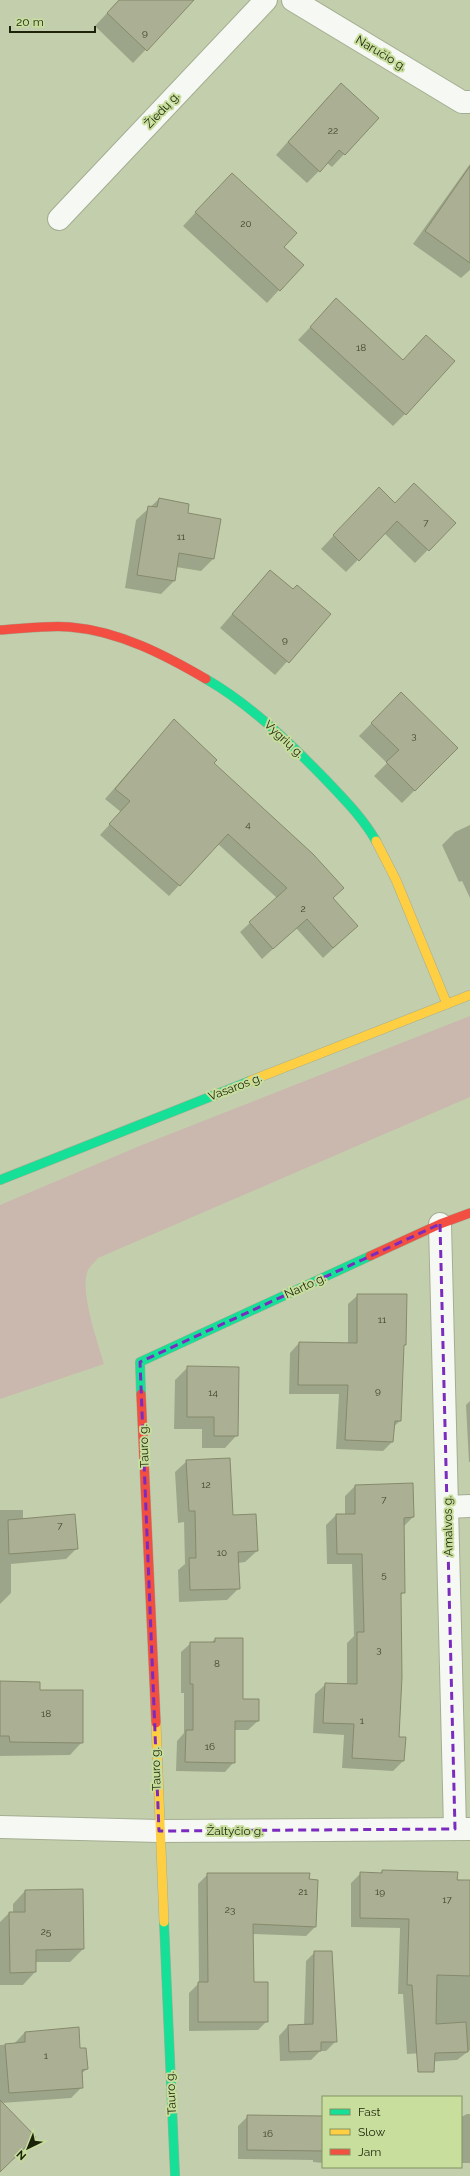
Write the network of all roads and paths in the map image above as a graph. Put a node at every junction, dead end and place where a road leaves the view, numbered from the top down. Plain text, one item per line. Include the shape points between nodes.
1 (266, 0) edge
2 (293, 0) edge
3 (470, 102) edge
4 (59, 219) dead end
5 (0, 630) edge
6 (470, 995) edge
7 (447, 1004) junction
8 (0, 1180) edge
9 (470, 1213) edge
10 (440, 1224) junction
11 (140, 1362) joint
12 (447, 1506) junction
13 (470, 1506) edge
14 (0, 1827) edge
15 (463, 1829) edge
16 (159, 1831) junction
17 (175, 2176) edge

1 - 4 street, Žiedų g.
2 - 3 street, Naručio g. via 462,102
5 - 7 street, Vygrių g. via 77,628 112,635 144,646 203,675 263,719 328,782 368,828 394,875
6 - 7 street, Vasaros g.
7 - 8 street, Vasaros g.
9 - 10 street, Narto g.
10 - 11 street, Narto g.
10 - 12 street, Amalvos g.
11 - 16 street, Tauro g.
12 - 13 street
12 - 15 street, Amalvos g.
14 - 16 street, Žaltyčio g.
15 - 16 street, Žaltyčio g.
16 - 17 street, Tauro g.

